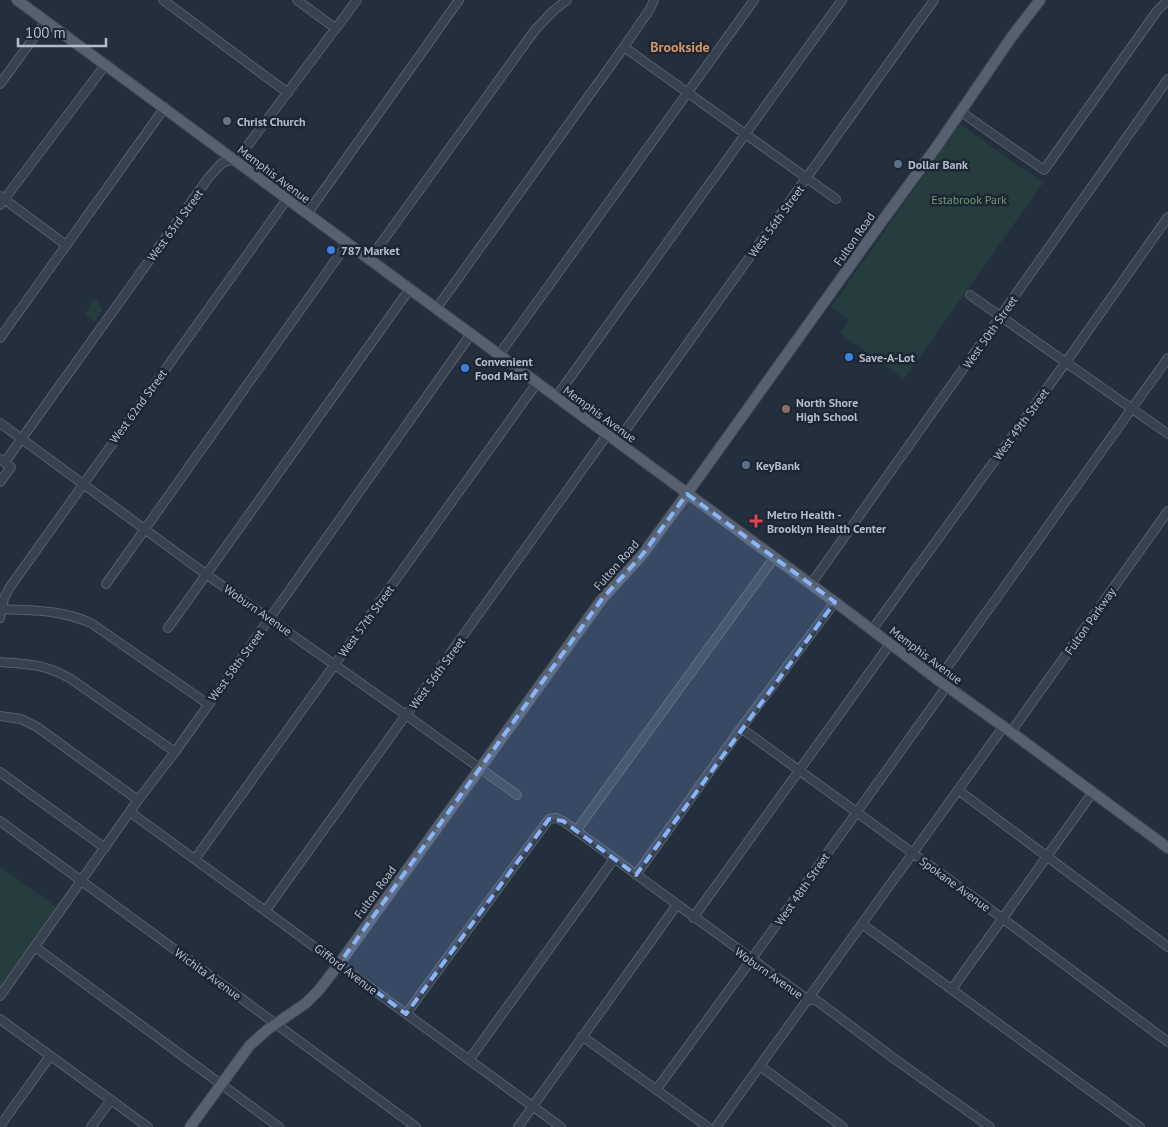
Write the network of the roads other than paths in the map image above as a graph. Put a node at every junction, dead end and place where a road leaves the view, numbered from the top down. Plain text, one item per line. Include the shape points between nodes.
1 (18, 0) edge
2 (163, 0) edge
3 (297, 0) edge
4 (357, 0) edge
5 (459, 0) edge
6 (567, 0) edge
7 (654, 0) edge
8 (754, 0) edge
9 (842, 0) edge
10 (934, 0) edge
11 (1040, 0) edge
12 (1168, 0) edge
13 (46, 21) junction
14 (335, 28) junction
15 (624, 47) junction
16 (106, 64) junction
17 (1168, 78) edge
18 (0, 84) edge
19 (288, 93) junction
20 (687, 94) junction
21 (165, 107) junction
22 (961, 112) junction
23 (745, 135) junction
24 (234, 159) junction
25 (806, 179) junction
26 (287, 199) junction
27 (836, 199) dead end
28 (2, 200) edge
29 (307, 214) junction
30 (1168, 216) edge
31 (347, 244) junction
32 (66, 245) junction
33 (369, 260) junction
34 (409, 290) junction
35 (970, 294) dead end
36 (436, 309) junction
37 (1000, 316) junction
38 (471, 334) junction
39 (0, 338) edge
40 (499, 355) junction
41 (1168, 358) edge
42 (1066, 362) junction
43 (537, 383) junction
44 (556, 398) junction
45 (1133, 408) junction
46 (0, 423) edge
47 (1168, 434) edge
48 (607, 435) junction
49 (21, 439) junction
50 (617, 442) junction
51 (2, 461) edge
52 (0, 482) edge
53 (82, 484) junction
54 (687, 494) junction
55 (1168, 511) edge
56 (145, 530) junction
57 (774, 558) junction
58 (207, 575) junction
59 (106, 584) dead end
60 (811, 584) junction
61 (834, 602) junction
62 (1, 609) edge
63 (0, 618) edge
64 (270, 618) junction
65 (168, 628) dead end
66 (872, 630) junction
67 (890, 644) junction
68 (0, 662) edge
69 (334, 664) junction
70 (938, 680) junction
71 (947, 686) junction
72 (208, 704) junction
73 (406, 715) junction
74 (0, 716) edge
75 (741, 728) junction
76 (1008, 729) junction
77 (175, 752) junction
78 (480, 769) junction
79 (800, 771) junction
80 (0, 772) edge
81 (958, 790) junction
82 (1093, 792) junction
83 (517, 795) dead end
84 (138, 800) junction
85 (130, 812) junction
86 (856, 812) junction
87 (0, 822) edge
88 (576, 831) junction
89 (106, 848) junction
90 (1168, 848) edge
91 (912, 853) junction
92 (1046, 856) junction
93 (195, 859) junction
94 (614, 860) junction
95 (636, 875) junction
96 (82, 881) junction
97 (676, 906) junction
98 (266, 910) junction
99 (693, 918) junction
100 (1002, 918) junction
101 (862, 924) junction
102 (35, 947) junction
103 (1168, 947) edge
104 (751, 960) junction
105 (339, 964) junction
106 (952, 989) junction
107 (0, 996) edge
108 (807, 1000) junction
109 (406, 1014) junction
110 (0, 1019) edge
111 (276, 1024) junction
112 (582, 1036) junction
113 (1168, 1042) edge
114 (50, 1056) junction
115 (469, 1060) junction
116 (760, 1066) junction
117 (221, 1084) junction
118 (656, 1090) junction
119 (111, 1100) junction
120 (532, 1106) junction
121 (0, 1126) edge
122 (91, 1127) edge
123 (148, 1127) edge
124 (190, 1127) edge
125 (279, 1127) edge
126 (416, 1127) edge
127 (518, 1127) edge
128 (561, 1127) edge
129 (708, 1127) edge
130 (716, 1127) edge
131 (843, 1127) edge
132 (990, 1127) edge
133 (1140, 1127) edge

1 - 13 main road, Memphis Avenue
2 - 19 street
3 - 14 street
4 - 14 street, West 63rd Street
5 - 29 street
6 - 33 street via 535,30
7 - 15 street
8 - 20 street
9 - 23 street
10 - 25 street, West 56th Street
11 - 22 main road, Fulton Road
12 - 22 street via 1044,170
13 - 16 main road, Memphis Avenue
13 - 18 street
14 - 19 street, West 63rd Street
15 - 20 street
15 - 36 street
16 - 21 main road, Memphis Avenue
16 - 28 street
17 - 37 street, West 50th Street
19 - 24 street, West 63rd Street
20 - 23 street
20 - 40 street
21 - 24 main road, Memphis Avenue
21 - 32 street
22 - 54 main road, Fulton Road
23 - 25 street
23 - 44 street
24 - 26 main road, Memphis Avenue
24 - 49 street, West 63rd Street via 222,163 209,177
25 - 27 street
25 - 50 street, West 56th Street
26 - 29 main road, Memphis Avenue
26 - 53 street, West 62nd Street
28 - 32 street
29 - 31 main road, Memphis Avenue
30 - 42 street, West 49th Street
31 - 33 main road, Memphis Avenue
31 - 56 street
32 - 39 street
33 - 34 main road, Memphis Avenue
34 - 36 main road, Memphis Avenue
34 - 58 street
35 - 37 street
36 - 38 main road, Memphis Avenue
37 - 42 street
37 - 60 street, West 50th Street
38 - 40 main road, Memphis Avenue
38 - 64 street, West 58th Street
40 - 43 main road, Memphis Avenue
41 - 45 street
42 - 45 street
42 - 66 street, West 49th Street
43 - 44 main road, Memphis Avenue
43 - 69 street, West 57th Street
44 - 48 main road, Memphis Avenue
45 - 47 street
45 - 70 street
46 - 49 street, Woburn Avenue
48 - 50 main road, Memphis Avenue
48 - 73 street, West 56th Street
49 - 51 street, West 63rd Street
49 - 53 street, Woburn Avenue
50 - 54 main road, Memphis Avenue
51 - 52 street, West 63rd Street via 11,467
53 - 56 street, Woburn Avenue
53 - 62 street, West 62nd Street via 10,587
54 - 57 main road, Memphis Avenue
54 - 78 main road, Fulton Road via 642,556 602,599
55 - 76 street, Fulton Parkway
56 - 58 street, Woburn Avenue
56 - 59 street
57 - 60 main road, Memphis Avenue
57 - 88 street
58 - 64 street, Woburn Avenue
58 - 65 street
60 - 61 main road, Memphis Avenue
61 - 66 main road, Memphis Avenue
61 - 75 street
62 - 63 street, West 62nd Street
62 - 72 street via 57,612 91,623
64 - 69 street, Woburn Avenue
64 - 72 street, West 58th Street
66 - 67 main road, Memphis Avenue
67 - 70 main road, Memphis Avenue
67 - 79 street
68 - 77 street via 44,666 57,671
69 - 73 street, Woburn Avenue
69 - 93 street, West 57th Street
70 - 71 main road, Memphis Avenue
71 - 76 main road, Memphis Avenue
71 - 86 street, West 48th Street
72 - 77 street, West 58th Street
73 - 78 street, Woburn Avenue
73 - 98 street, West 56th Street
74 - 84 street via 29,723
75 - 79 street, Spokane Avenue
75 - 95 street
76 - 81 street, Fulton Parkway
76 - 82 main road, Memphis Avenue
77 - 84 street, West 58th Street
78 - 83 street, Woburn Avenue
78 - 105 main road, Fulton Road
79 - 86 street, Spokane Avenue
79 - 99 street
80 - 89 street
81 - 91 street, Fulton Parkway
81 - 92 street
82 - 90 main road, Memphis Avenue
82 - 92 street
84 - 85 street, West 58th Street
85 - 89 street, West 58th Street
85 - 93 street, Gifford Avenue
86 - 91 street, Spokane Avenue
86 - 104 street, West 48th Street
87 - 96 street, Wichita Avenue
88 - 94 street, Woburn Avenue
88 - 109 street, Woburn Avenue via 556,818 548,819
89 - 96 street, West 58th Street
91 - 100 street, Spokane Avenue
91 - 101 street, Fulton Parkway
92 - 100 street
92 - 103 street
93 - 98 street, Gifford Avenue
94 - 95 street, Woburn Avenue
94 - 115 street
95 - 97 street, Woburn Avenue
96 - 102 street, West 58th Street
96 - 111 street, Wichita Avenue
97 - 99 street, Woburn Avenue
97 - 112 street
98 - 105 street, Gifford Avenue
99 - 104 street, Woburn Avenue
100 - 106 street
100 - 113 street, Spokane Avenue
101 - 106 street
101 - 108 street, Fulton Parkway
102 - 107 street, West 58th Street
102 - 117 street
104 - 108 street, Woburn Avenue
104 - 118 street, West 48th Street
105 - 109 street, Gifford Avenue
105 - 111 main road, Fulton Road via 306,1003
106 - 133 street
108 - 116 street, Fulton Parkway
108 - 132 street, Woburn Avenue via 816,1000
109 - 115 street, Gifford Avenue
110 - 114 street
111 - 117 main road, Fulton Road via 250,1045
111 - 126 street, Wichita Avenue
112 - 118 street
112 - 120 street
114 - 119 street
114 - 121 street
115 - 120 street, Gifford Avenue
116 - 130 street, Fulton Parkway
116 - 131 street
117 - 124 main road, Fulton Road
117 - 125 street
118 - 129 street
119 - 122 street
119 - 123 street
120 - 127 street
120 - 128 street, Gifford Avenue

